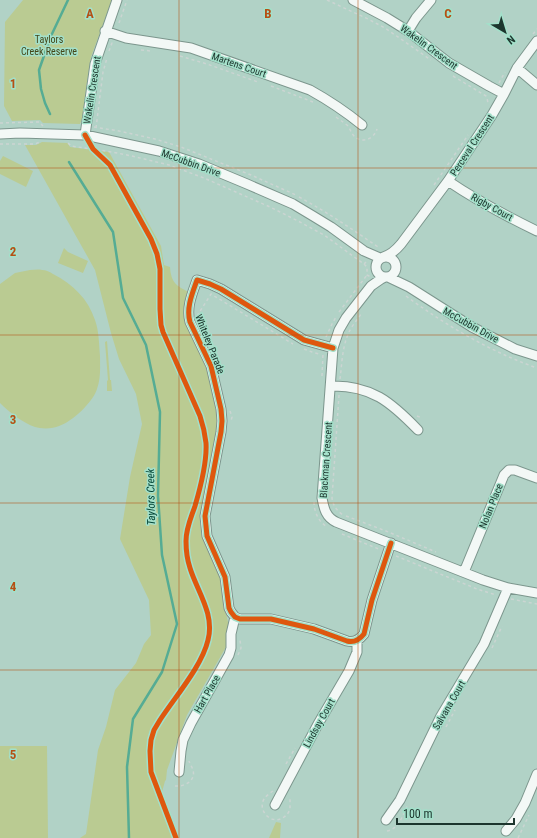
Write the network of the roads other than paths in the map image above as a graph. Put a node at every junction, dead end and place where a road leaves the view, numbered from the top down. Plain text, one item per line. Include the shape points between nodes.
1 (117, 0) edge
2 (353, 0) edge
3 (431, 0) edge
4 (105, 31) junction
5 (408, 31) junction
6 (537, 41) edge
7 (517, 68) junction
8 (537, 85) edge
9 (504, 94) junction
10 (362, 125) dead end
11 (86, 131) junction
12 (0, 134) edge
13 (448, 181) junction
14 (537, 231) edge
15 (401, 244) junction
16 (375, 258) junction
17 (396, 267) junction
18 (387, 277) junction
19 (371, 286) junction
20 (409, 287) junction
21 (327, 349) junction
22 (537, 356) edge
23 (335, 386) junction
24 (418, 430) dead end
25 (537, 478) edge
26 (391, 543) junction
27 (464, 572) junction
28 (508, 588) junction
29 (537, 593) edge
30 (235, 616) junction
31 (357, 640) junction
32 (179, 772) road end
33 (537, 774) edge
34 (275, 805) road end
35 (386, 820) road end
36 (506, 831) dead end

1 - 4 street, Wakelin Crescent
2 - 5 street, Wakelin Crescent
3 - 5 street
4 - 10 street, Martens Court via 126,38 191,48 310,90
4 - 11 street, Wakelin Crescent via 95,64
5 - 9 street, Wakelin Crescent via 449,63
6 - 7 street, Perceval Crescent
7 - 8 street
7 - 9 street, Perceval Crescent
9 - 13 street, Perceval Crescent
11 - 12 street, McCubbin Drive
11 - 16 street, McCubbin Drive via 159,150 247,184 313,216
13 - 14 street, Rigby Court via 495,210
13 - 15 street, Perceval Crescent
15 - 16 street, Perceval Crescent via 389,256
15 - 17 street, Perceval Crescent
16 - 17 street via 392,259
16 - 18 street via 376,271 380,276
16 - 19 street, Blackman Crescent via 375,275
17 - 18 street via 393,274
17 - 20 street, McCubbin Drive
18 - 19 street, Blackman Crescent via 381,278
18 - 20 street, McCubbin Drive
19 - 21 street, Blackman Crescent via 342,324
20 - 22 street, McCubbin Drive via 472,327 515,349
21 - 23 street, Blackman Crescent
21 - 30 street, Whiteley Parade via 304,340 221,289 194,280 188,316 211,366 222,421 205,516 207,536 225,577 229,608
23 - 24 street via 354,387 384,399
23 - 26 street, Blackman Crescent via 322,498 325,510 330,519
25 - 27 street, Nolan Place via 515,470 509,470 504,475
26 - 27 street, Blackman Crescent
26 - 31 street via 372,600 364,634
27 - 28 street, Blackman Crescent
28 - 29 street, Blackman Crescent
28 - 35 street, Salvana Court via 484,644 441,716 400,800
30 - 31 street via 240,619 271,619 314,628 350,642
30 - 32 street, Hart Place via 229,655 183,740
31 - 34 street, Lindsay Court via 358,652 349,671
33 - 36 street via 525,803

